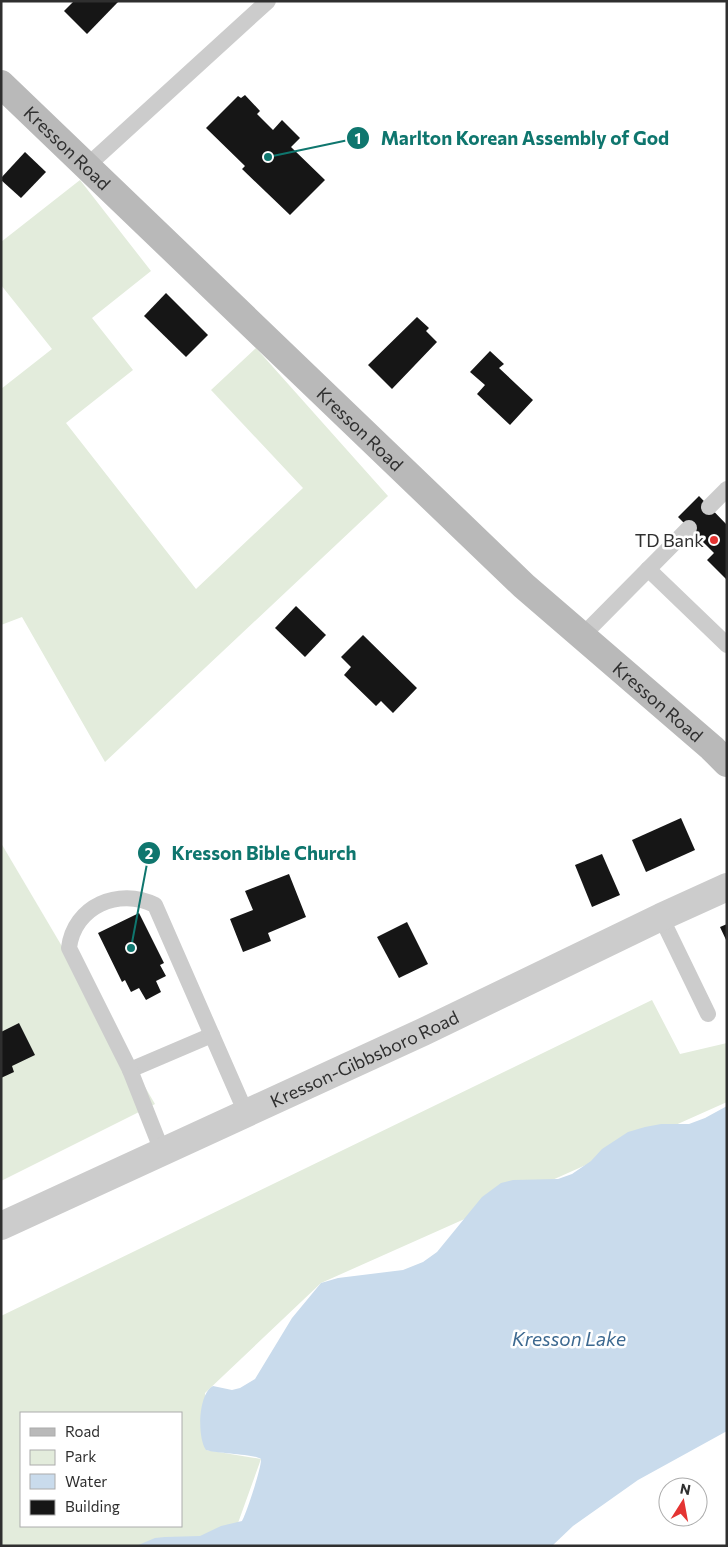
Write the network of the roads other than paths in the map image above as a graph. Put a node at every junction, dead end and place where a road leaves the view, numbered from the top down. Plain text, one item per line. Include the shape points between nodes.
1 (268, 1) edge
2 (1, 84) edge
3 (87, 166) junction
4 (727, 489) edge
5 (709, 507) dead end
6 (689, 528) dead end
7 (648, 569) junction
8 (582, 636) junction
9 (727, 645) edge
10 (727, 763) edge
11 (727, 887) edge
12 (661, 917) junction
13 (708, 1014) dead end
14 (212, 1035) junction
15 (130, 1070) junction
16 (246, 1113) junction
17 (162, 1151) junction
18 (1, 1226) edge

1 - 3 lane
2 - 3 main road, Kresson Road
3 - 8 main road, Kresson Road via 516,579
4 - 5 lane
6 - 7 lane
7 - 8 lane
7 - 9 lane
8 - 10 main road, Kresson Road
11 - 12 street, Kresson-Gibbsboro Road
12 - 13 lane
12 - 16 street, Kresson-Gibbsboro Road
14 - 15 lane
14 - 15 lane via 155,905 127,897 102,902 80,921 72,934 69,948
14 - 16 lane
15 - 17 lane
16 - 17 street, Kresson-Gibbsboro Road
17 - 18 street, Kresson-Gibbsboro Road

